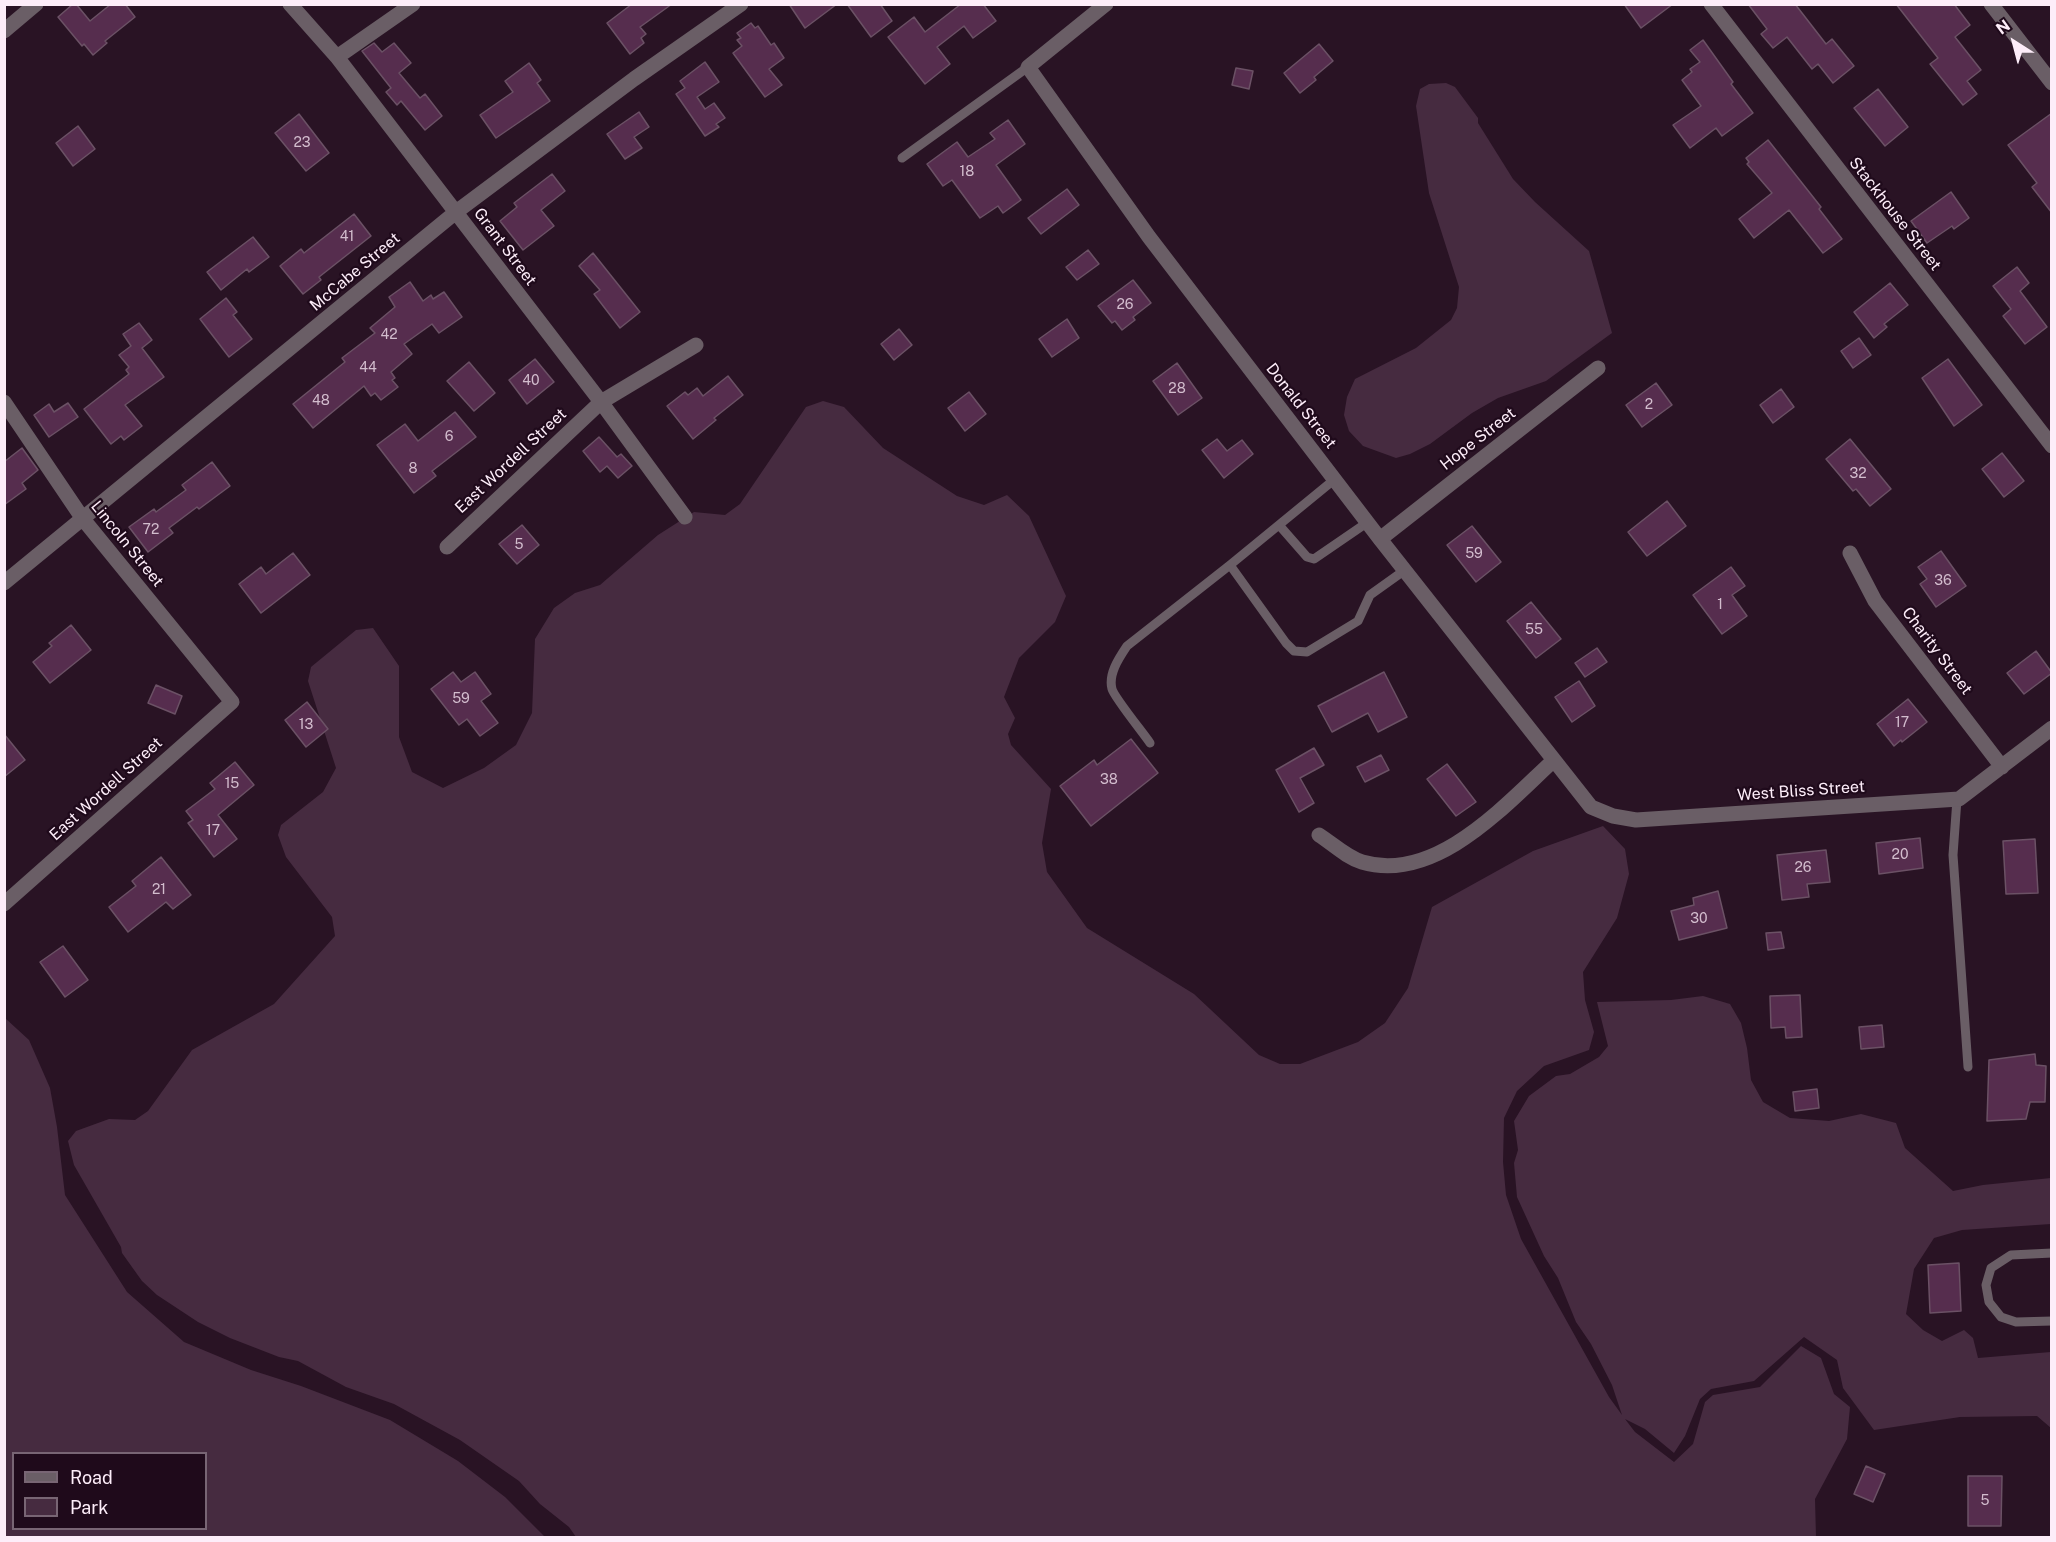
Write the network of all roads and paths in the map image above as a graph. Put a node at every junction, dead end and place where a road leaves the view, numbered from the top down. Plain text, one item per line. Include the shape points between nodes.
1 (36, 4) edge
2 (290, 4) edge
3 (413, 4) edge
4 (741, 4) edge
5 (1106, 4) edge
6 (1711, 4) edge
7 (1991, 4) edge
8 (4, 31) edge
9 (337, 57) junction
10 (1028, 67) junction
11 (2052, 83) edge
12 (902, 158) dead end
13 (456, 212) junction
14 (696, 345) dead end
15 (1598, 368) dead end
16 (4, 402) edge
17 (601, 402) junction
18 (2052, 446) edge
19 (1335, 480) junction
20 (685, 517) dead end
21 (83, 519) junction
22 (1368, 522) junction
23 (1279, 525) junction
24 (1380, 539) junction
25 (447, 547) dead end
26 (1850, 553) dead end
27 (1230, 565) junction
28 (1405, 570) junction
29 (4, 583) edge
30 (232, 702) joint
31 (2052, 728) edge
32 (1150, 742) dead end
33 (1554, 760) junction
34 (2002, 767) junction
35 (1957, 799) junction
36 (1319, 835) dead end
37 (4, 904) edge
38 (1968, 1067) dead end
39 (2052, 1253) edge
40 (2052, 1321) edge

1 - 8 street
2 - 9 street, Grant Street
3 - 9 street
4 - 13 street, McCabe Street
5 - 10 street
6 - 18 street, Stackhouse Street
7 - 11 street
9 - 13 street, Grant Street
10 - 12 lane
10 - 19 street, Donald Street via 1149,237
13 - 17 street, Grant Street
13 - 21 street, McCabe Street
14 - 17 street, East Wordell Street
15 - 24 street, Hope Street
16 - 21 street, Lincoln Street
17 - 20 street, Grant Street
17 - 25 street, East Wordell Street
19 - 22 street, Donald Street
19 - 23 lane
21 - 29 street, McCabe Street
21 - 30 street, Lincoln Street
22 - 23 lane via 1314,559 1307,557
22 - 24 street, Donald Street
23 - 27 lane
24 - 28 street, Donald Street
26 - 34 street, Charity Street via 1875,601
27 - 28 lane via 1294,651 1307,651 1358,621 1370,595
27 - 32 lane via 1127,646 1118,660 1112,675 1112,691
28 - 33 street, Donald Street
30 - 37 street, East Wordell Street
31 - 34 street, West Bliss Street
33 - 35 street, West Bliss Street via 1591,807 1636,820
33 - 36 street via 1467,837 1425,858 1395,864 1362,861
34 - 35 street, West Bliss Street
35 - 38 lane via 1953,855
39 - 40 lane via 2011,1255 1991,1268 1986,1285 1989,1302 2001,1317 2016,1322

